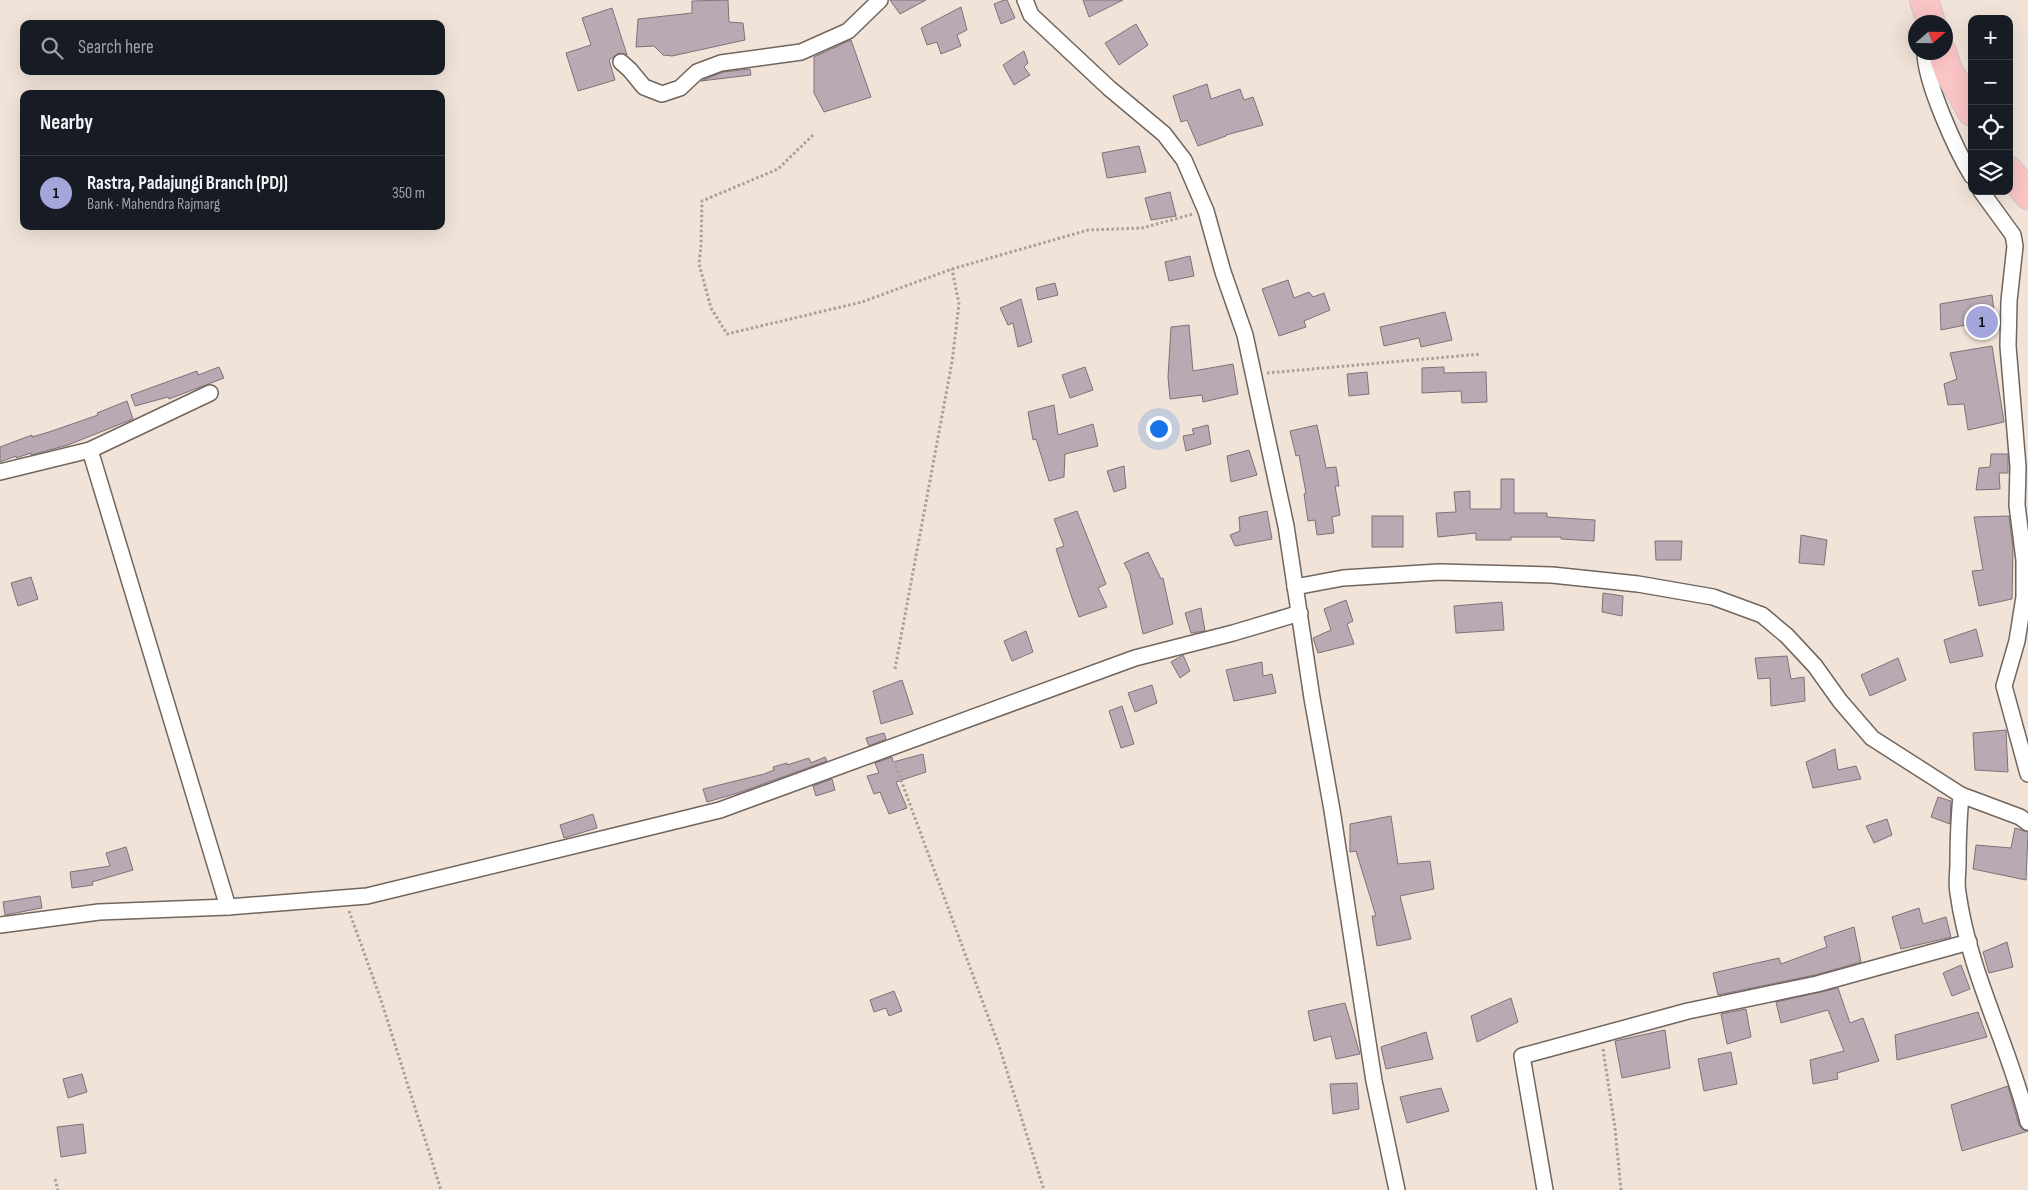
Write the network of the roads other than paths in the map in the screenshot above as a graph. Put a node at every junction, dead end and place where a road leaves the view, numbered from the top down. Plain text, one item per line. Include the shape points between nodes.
1 (880, 0) edge
2 (1025, 0) edge
3 (1925, 60) edge
4 (1945, 60) edge
5 (621, 62) dead end
6 (1968, 105) edge
7 (1968, 168) edge
8 (2013, 176) edge
9 (2028, 194) edge
10 (1985, 195) edge
11 (210, 393) dead end
12 (90, 450) junction
13 (0, 472) edge
14 (1295, 587) junction
15 (1300, 613) junction
16 (2028, 774) edge
17 (1961, 795) junction
18 (2025, 815) edge
19 (228, 907) junction
20 (0, 925) edge
21 (1969, 942) junction
22 (2028, 1122) edge
23 (1397, 1190) edge
24 (1545, 1190) edge

1 - 5 street via 848,31 802,52 721,63 697,72 680,88 662,94 644,87
2 - 14 street via 1031,15 1164,134 1184,160 1206,211 1245,335 1286,526
3 - 7 street via 1942,114
4 - 6 highway
8 - 9 highway
10 - 16 street via 2013,235 2015,246 2008,346 2024,597 2017,641 2004,686
11 - 12 street
12 - 13 street
12 - 19 street
14 - 15 street
14 - 17 street via 1343,578 1439,572 1533,574 1638,584 1714,597 1762,615 1815,666 1872,738
15 - 19 street via 1136,658 720,810 367,896
15 - 23 street via 1374,1081
17 - 18 street
17 - 21 street via 1958,892
19 - 20 street via 99,912
21 - 22 street
21 - 24 street via 1777,994 1688,1011 1522,1056

